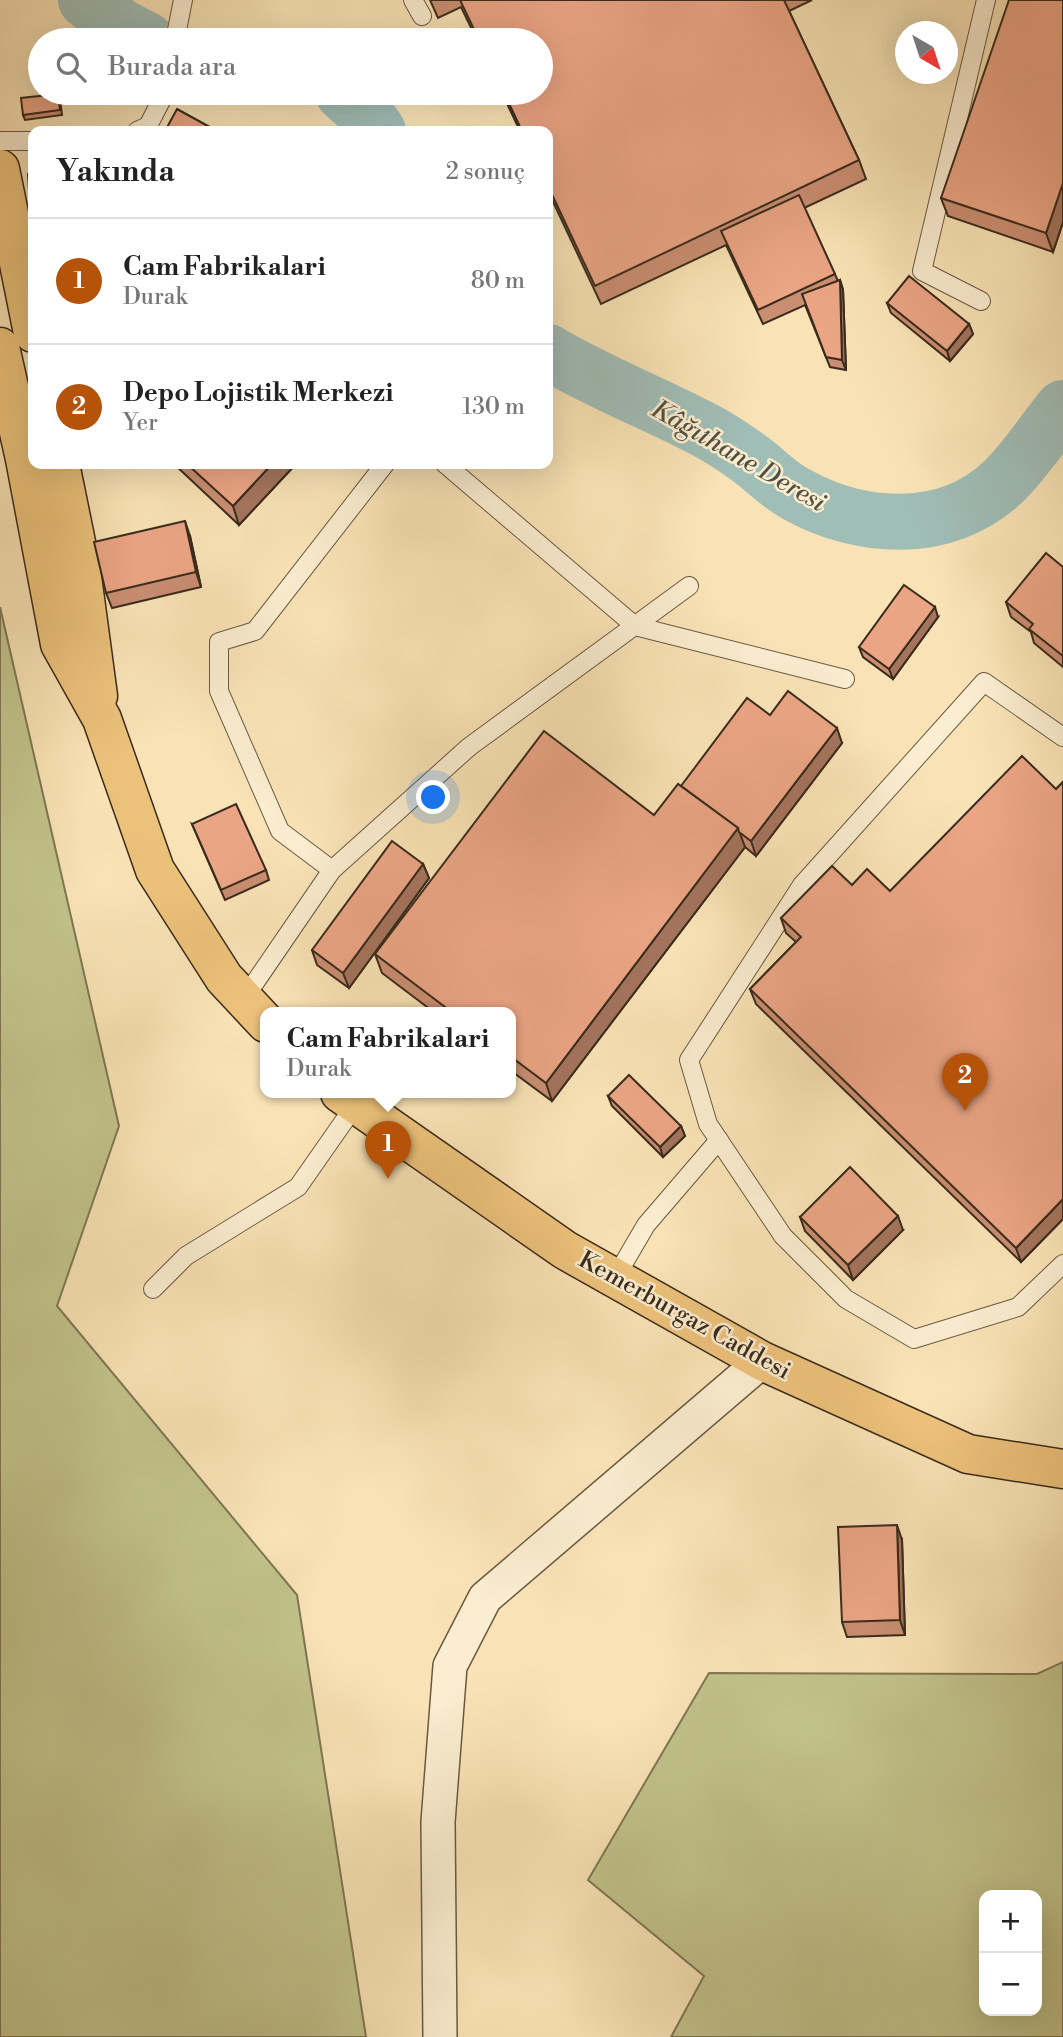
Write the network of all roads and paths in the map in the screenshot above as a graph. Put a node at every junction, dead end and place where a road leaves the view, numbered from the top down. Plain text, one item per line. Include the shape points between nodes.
1 (183, 0) edge
2 (413, 0) edge
3 (986, 0) edge
4 (422, 16) dead end
5 (177, 28) edge
6 (159, 105) edge
7 (148, 126) edge
8 (0, 141) edge
9 (28, 141) edge
10 (0, 169) edge
11 (981, 301) dead end
12 (28, 307) edge
13 (0, 346) edge
14 (61, 469) edge
15 (381, 469) edge
16 (452, 469) edge
17 (689, 586) dead end
18 (635, 626) junction
19 (845, 679) dead end
20 (102, 719) junction
21 (1063, 737) edge
22 (331, 870) junction
23 (254, 1012) edge
24 (348, 1099) edge
25 (719, 1140) junction
26 (1063, 1264) edge
27 (615, 1278) junction
28 (153, 1289) dead end
29 (762, 1361) junction
30 (1063, 1469) edge
31 (440, 2037) edge

1 - 5 lane
2 - 4 lane
3 - 11 lane via 922,271
6 - 7 lane
8 - 9 lane
10 - 12 main road
13 - 20 main road via 60,644
14 - 20 main road via 80,562
15 - 22 lane via 255,631 219,642 219,691 280,831
16 - 18 lane
17 - 18 lane
18 - 19 lane
18 - 22 lane via 469,747
20 - 23 main road via 155,870 223,978
21 - 25 lane via 984,682 802,886 690,1060 708,1124
22 - 23 lane
24 - 27 main road, Kemerburgaz Caddesi via 565,1250
24 - 28 lane via 298,1187 186,1256
25 - 26 lane via 783,1236 846,1300 914,1339 1018,1307
25 - 27 lane via 646,1225
27 - 29 main road, Kemerburgaz Caddesi
29 - 30 main road, Kemerburgaz Caddesi via 968,1454
29 - 31 street via 485,1598 450,1665 438,1822

